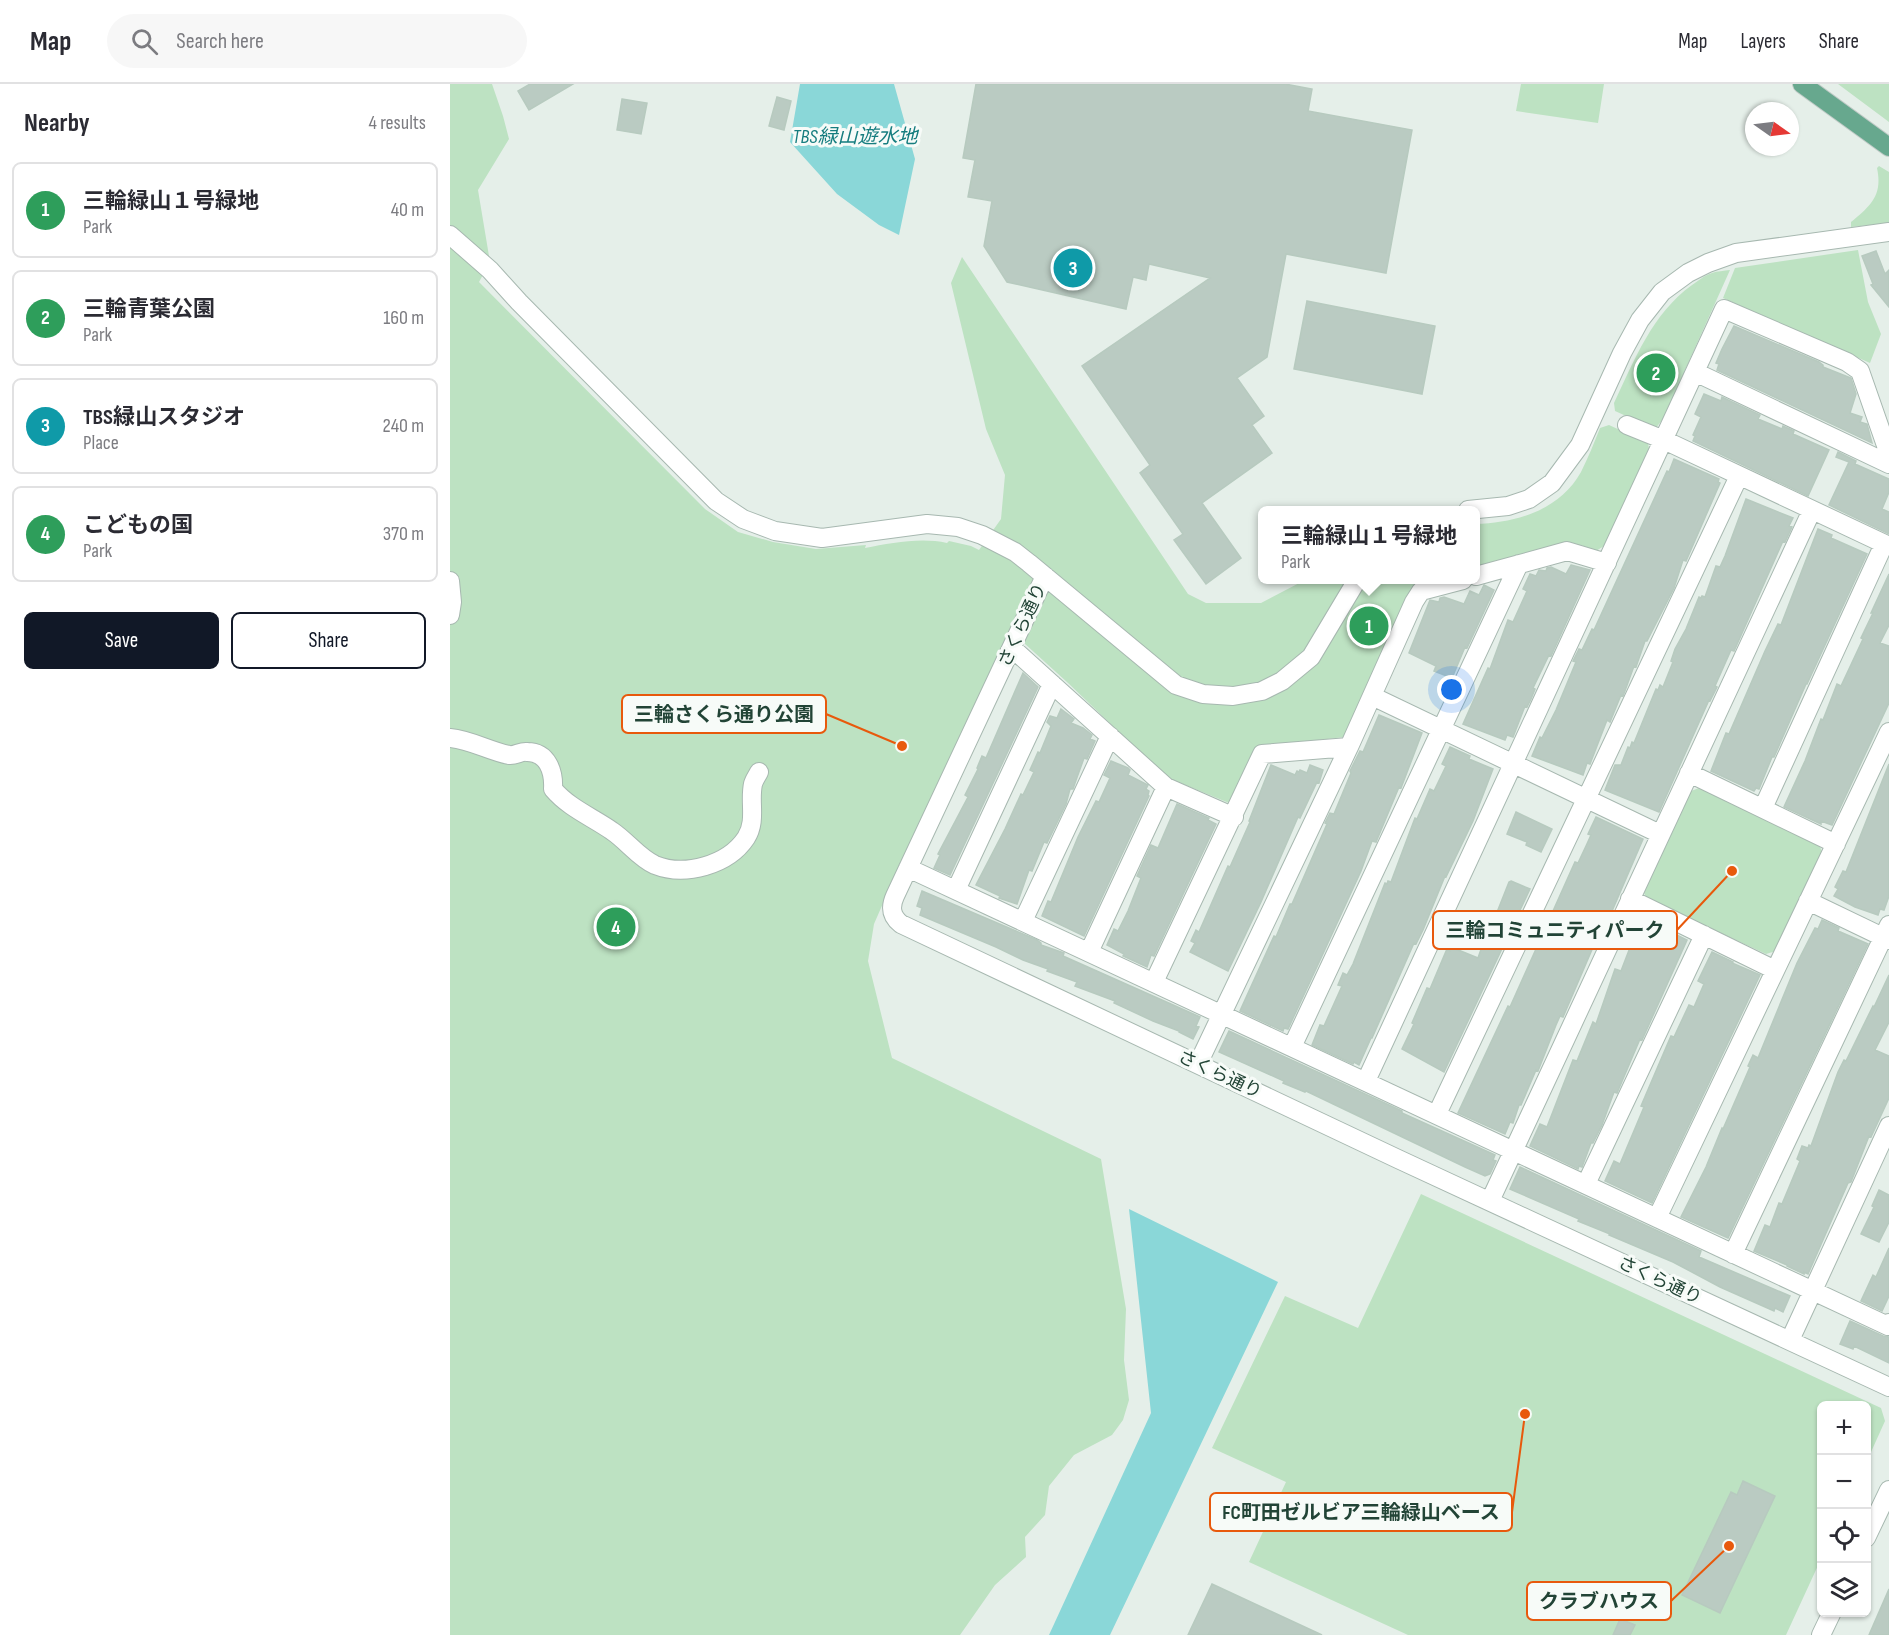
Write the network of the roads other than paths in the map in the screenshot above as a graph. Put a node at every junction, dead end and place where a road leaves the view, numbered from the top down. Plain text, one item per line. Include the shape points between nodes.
1 (1802, 84) edge
2 (1889, 147) edge
3 (1889, 232) edge
4 (450, 235) edge
5 (1695, 372) junction
6 (1627, 425) dead end
7 (1664, 440) junction
8 (1889, 454) edge
9 (1889, 464) edge
10 (1739, 476) junction
11 (1480, 509) edge
12 (1812, 510) junction
13 (1887, 545) edge
14 (1607, 563) junction
15 (1519, 564) junction
16 (1480, 575) edge
17 (1045, 576) junction
18 (450, 581) edge
19 (1355, 584) edge
20 (1446, 584) edge
21 (450, 615) edge
22 (1012, 648) junction
23 (1052, 684) junction
24 (1372, 696) junction
25 (1441, 729) junction
26 (1889, 732) edge
27 (1110, 736) junction
28 (450, 738) edge
29 (1349, 747) junction
30 (1513, 764) junction
31 (759, 772) dead end
32 (1689, 773) junction
33 (1166, 787) junction
34 (1586, 799) junction
35 (1763, 808) junction
36 (1234, 817) junction
37 (1660, 834) junction
38 (1836, 844) junction
39 (908, 868) junction
40 (956, 890) junction
41 (1630, 899) junction
42 (1808, 901) junction
43 (1023, 921) junction
44 (1887, 934) edge
45 (1704, 935) junction
46 (1089, 952) junction
47 (1775, 970) junction
48 (1154, 982) junction
49 (1223, 1014) junction
50 (1292, 1047) junction
51 (1198, 1064) junction
52 (1366, 1081) junction
53 (1437, 1114) junction
54 (1889, 1126) edge
55 (1513, 1150) junction
56 (1586, 1184) junction
57 (1490, 1201) junction
58 (1657, 1218) junction
59 (1733, 1254) junction
60 (1813, 1291) junction
61 (1889, 1323) edge
62 (1790, 1340) junction
63 (1889, 1387) edge
64 (1889, 1490) edge
65 (1871, 1528) edge
66 (1830, 1617) edge
67 (1821, 1635) edge

1 - 2 main road
3 - 11 street via 1736,253 1688,273 1662,292 1640,320 1580,445 1552,483 1529,499
4 - 17 street via 490,270 716,501 743,519 775,531 822,538 927,524 958,527 1015,552
5 - 7 street
5 - 8 street via 1724,309 1860,370
5 - 9 street
6 - 7 street
7 - 10 street
7 - 14 street
10 - 12 street
10 - 34 street
12 - 13 street
12 - 32 street
13 - 35 street
14 - 15 street via 1567,551
14 - 30 street
15 - 16 street
15 - 25 street
17 - 19 street via 1176,685 1203,694 1233,696 1262,691 1282,681 1311,657
17 - 22 street, さくら通り
18 - 21 street
20 - 24 street via 1421,591
22 - 23 street
22 - 39 street, さくら通り
23 - 27 street
23 - 40 street
24 - 25 street
24 - 29 street
25 - 30 street
25 - 50 street
26 - 38 street
27 - 33 street
27 - 43 street
28 - 31 street via 512,756 529,751 543,756 554,779 553,789 562,800 655,865 678,870 723,859 746,837 752,822 753,782
29 - 36 street via 1263,754
29 - 49 street
30 - 34 street
30 - 52 street
32 - 35 street
32 - 37 street
33 - 36 street
33 - 46 street
34 - 37 street
34 - 53 street
35 - 38 street
36 - 48 street
37 - 41 street
38 - 42 street
39 - 40 street
39 - 51 street, さくら通り via 892,903 895,919 901,924
40 - 43 street
41 - 45 street
41 - 55 street
42 - 44 street
42 - 47 street
43 - 46 street
44 - 59 street
45 - 47 street
45 - 56 street
46 - 48 street
47 - 58 street
48 - 49 street
49 - 50 street
49 - 51 street
50 - 52 street
51 - 57 street, さくら通り
52 - 53 street
53 - 55 street
54 - 60 street
55 - 56 street
55 - 57 street
56 - 58 street
57 - 62 street, さくら通り
58 - 59 street
59 - 60 street
60 - 61 street via 1888,1326
60 - 62 street
62 - 63 street, さくら通り
64 - 65 street
66 - 67 street

